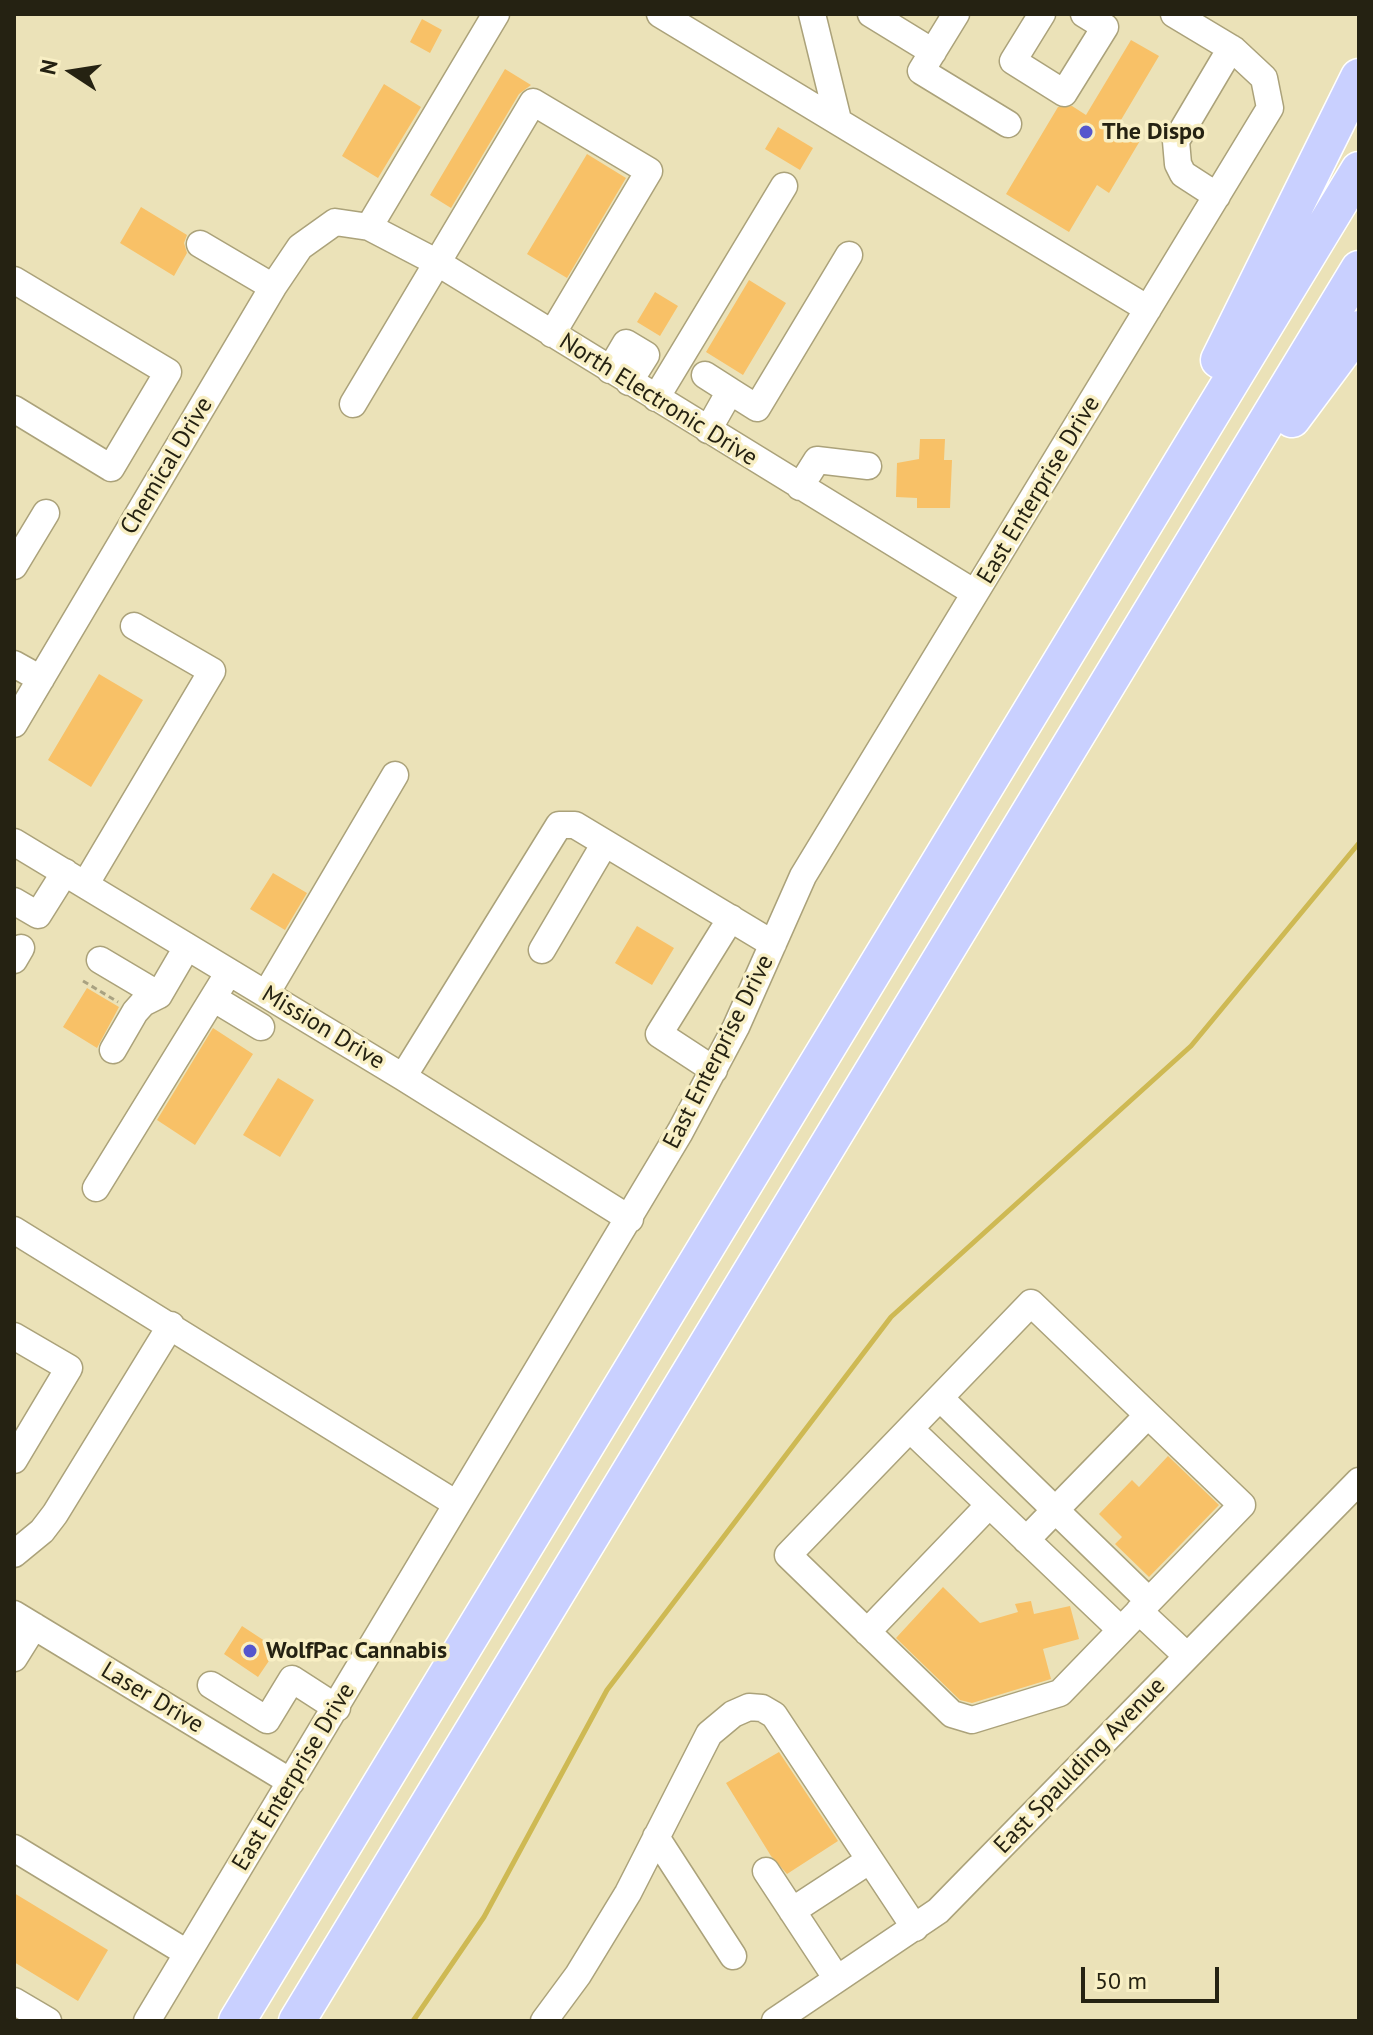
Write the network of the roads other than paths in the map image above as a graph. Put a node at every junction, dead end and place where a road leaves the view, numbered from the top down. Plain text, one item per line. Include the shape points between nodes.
1 (496, 14) edge
2 (660, 14) edge
3 (812, 14) edge
4 (871, 14) edge
5 (956, 14) edge
6 (1042, 14) edge
7 (1174, 14) edge
8 (1091, 16) edge
9 (1231, 48) junction
10 (933, 52) junction
11 (1359, 77) edge
12 (838, 120) junction
13 (1008, 124) dead end
14 (1359, 170) edge
15 (784, 186) dead end
16 (1217, 196) junction
17 (335, 222) joint
18 (369, 227) junction
19 (200, 244) dead end
20 (849, 255) dead end
21 (438, 263) junction
22 (1359, 269) edge
23 (14, 280) edge
24 (273, 287) junction
25 (1148, 309) junction
26 (1359, 329) edge
27 (552, 334) junction
28 (705, 375) dead end
29 (730, 391) junction
30 (656, 398) junction
31 (353, 404) dead end
32 (14, 409) edge
33 (708, 430) junction
34 (868, 466) dead end
35 (800, 487) junction
36 (46, 513) dead end
37 (14, 566) edge
38 (1165, 591) junction
39 (975, 593) junction
40 (1100, 597) junction
41 (134, 626) dead end
42 (14, 664) edge
43 (41, 679) junction
44 (14, 722) edge
45 (395, 775) dead end
46 (14, 842) edge
47 (605, 843) junction
48 (75, 879) junction
49 (14, 901) edge
50 (731, 918) junction
51 (773, 944) junction
52 (187, 947) junction
53 (542, 950) dead end
54 (100, 960) dead end
55 (229, 972) junction
56 (266, 994) junction
57 (159, 995) junction
58 (213, 998) junction
59 (261, 1027) dead end
60 (113, 1050) dead end
61 (714, 1070) junction
62 (403, 1077) junction
63 (96, 1188) dead end
64 (630, 1219) junction
65 (14, 1230) edge
66 (171, 1325) junction
67 (14, 1336) edge
68 (940, 1398) junction
69 (1148, 1415) junction
70 (910, 1429) junction
71 (14, 1460) edge
72 (1359, 1481) edge
73 (455, 1503) junction
74 (989, 1505) junction
75 (1055, 1510) junction
76 (1026, 1540) junction
77 (14, 1554) edge
78 (1144, 1606) junction
79 (24, 1620) edge
80 (1121, 1630) junction
81 (867, 1632) junction
82 (1187, 1656) junction
83 (14, 1658) edge
84 (211, 1685) dead end
85 (337, 1708) junction
86 (291, 1782) junction
87 (656, 1837) junction
88 (14, 1848) edge
89 (870, 1860) junction
90 (766, 1871) dead end
91 (792, 1911) junction
92 (915, 1928) junction
93 (187, 1953) junction
94 (733, 1956) dead end
95 (837, 1979) junction
96 (14, 2001) edge
97 (778, 2020) edge
98 (48, 2021) edge
99 (147, 2021) edge
100 (237, 2021) edge
101 (297, 2021) edge
102 (544, 2021) edge

1 - 18 street
2 - 12 street
3 - 12 street
4 - 10 street
5 - 10 street
6 - 8 street via 1013,61 1064,93 1105,27
7 - 9 street
9 - 16 street, East Enterprise Drive via 1264,78 1270,108
9 - 16 street via 1176,141 1183,174
10 - 13 street via 921,71
11 - 40 highway
12 - 25 street
14 - 40 highway
15 - 30 street
16 - 25 street, East Enterprise Drive
17 - 18 street, North Electronic Drive
17 - 24 street, Chemical Drive via 300,247
18 - 21 street, North Electronic Drive
19 - 24 street
20 - 29 street via 757,408
21 - 27 street, North Electronic Drive
21 - 27 street via 533,102 649,171
21 - 31 street
22 - 38 highway
23 - 32 street via 168,372 111,468
24 - 43 street, Chemical Drive
25 - 39 street, East Enterprise Drive
26 - 38 highway
27 - 30 street, North Electronic Drive
28 - 29 street
29 - 33 street
30 - 33 street, North Electronic Drive
33 - 35 street, North Electronic Drive
34 - 35 street via 817,460
35 - 39 street, North Electronic Drive
36 - 37 street
38 - 101 highway
39 - 51 street, East Enterprise Drive via 803,876
40 - 100 highway
41 - 48 street via 212,671
42 - 43 street
43 - 44 street, Chemical Drive
45 - 56 street
46 - 48 street, Mission Drive
47 - 50 street
47 - 53 street
47 - 62 street via 566,823 550,834
48 - 49 street via 38,915
48 - 52 street, Mission Drive
50 - 51 street
50 - 61 street via 659,1034
51 - 61 street, East Enterprise Drive
52 - 55 street, Mission Drive
52 - 57 street
54 - 57 street
55 - 56 street, Mission Drive
55 - 58 street
56 - 62 street, Mission Drive
57 - 60 street via 135,1012
58 - 59 street
58 - 63 street
61 - 64 street, East Enterprise Drive
62 - 64 street, Mission Drive
64 - 73 street, East Enterprise Drive
65 - 66 street
66 - 73 street
66 - 77 street via 55,1514
67 - 71 street via 69,1368
68 - 69 street via 1031,1303
68 - 70 street
68 - 75 street
69 - 75 street
69 - 78 street via 1242,1505
70 - 74 street
70 - 81 street via 788,1555
72 - 82 street, East Spaulding Avenue
73 - 85 street, East Enterprise Drive
74 - 76 street
74 - 81 street
75 - 76 street
75 - 78 street
76 - 80 street
78 - 80 street
78 - 82 street
79 - 83 street
79 - 86 street, Laser Drive
80 - 81 street via 1060,1693 972,1720 952,1714
82 - 92 street, East Spaulding Avenue via 938,1911
84 - 85 street via 267,1720 292,1679
85 - 86 street, East Enterprise Drive
86 - 93 street, East Enterprise Drive
87 - 89 street via 709,1734 733,1714 762,1708 774,1715
87 - 94 street
87 - 102 street via 628,1893
88 - 93 street
89 - 91 street
89 - 92 street
90 - 91 street
91 - 95 street
92 - 95 street, East Spaulding Avenue
93 - 99 street, East Enterprise Drive
95 - 97 street, East Spaulding Avenue
96 - 98 street

